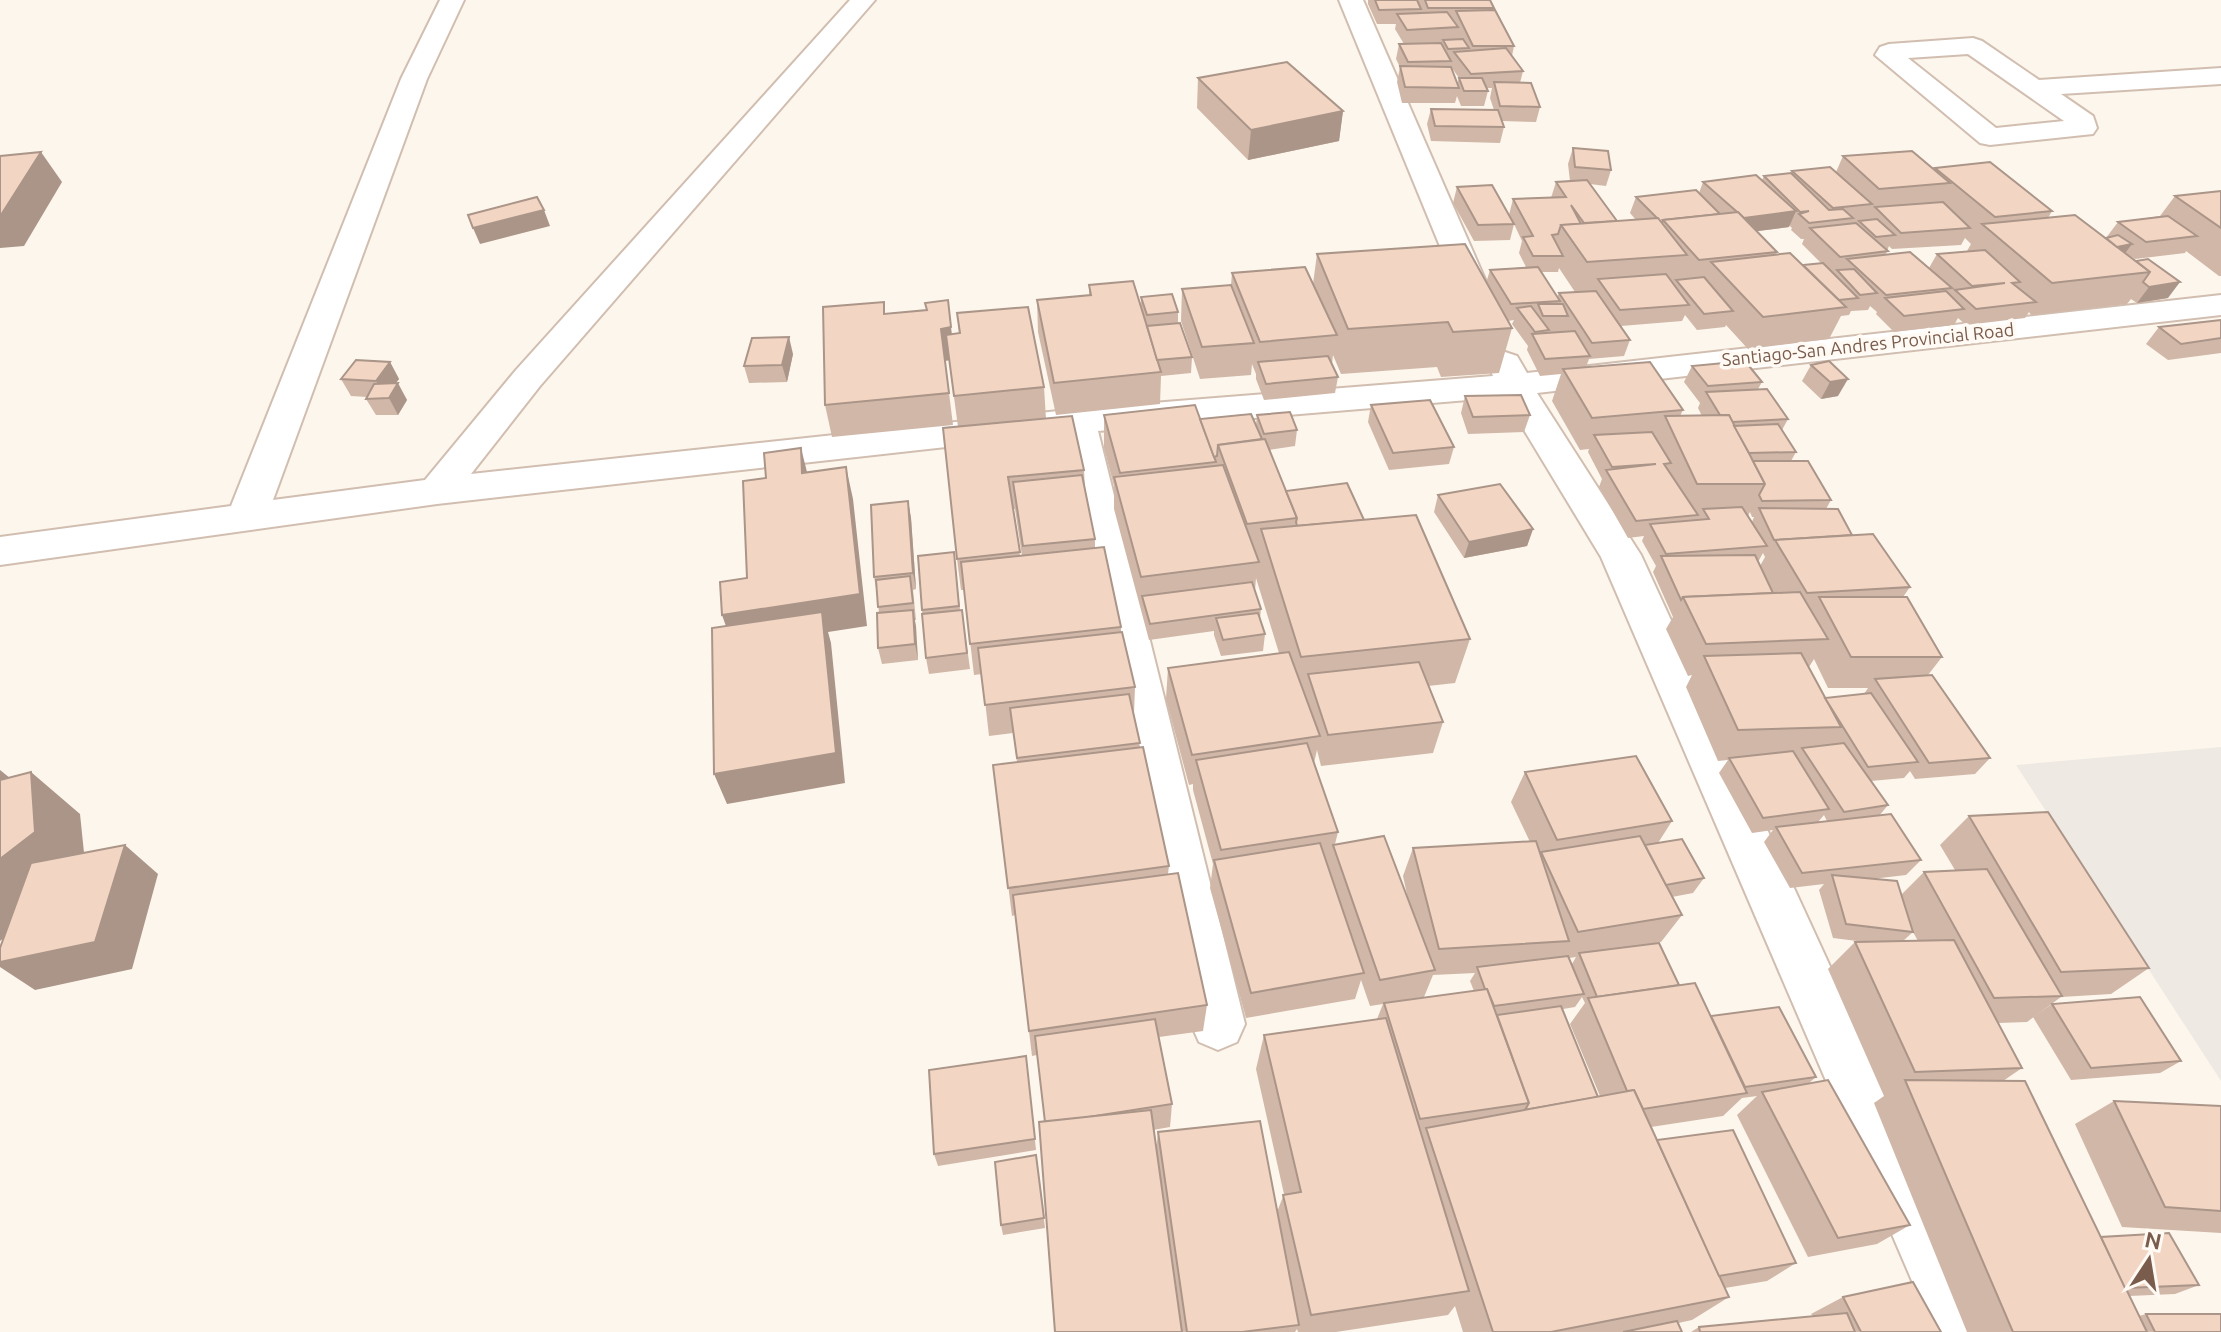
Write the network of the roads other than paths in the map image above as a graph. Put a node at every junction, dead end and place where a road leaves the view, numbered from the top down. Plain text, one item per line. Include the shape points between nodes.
1 (452, 0) edge
2 (863, 0) edge
3 (1351, 0) edge
4 (2221, 76) edge
5 (2034, 88) junction
6 (2221, 305) edge
7 (1514, 385) junction
8 (1077, 421) junction
9 (437, 491) junction
10 (247, 516) junction
11 (0, 551) edge
12 (1218, 1024) dead end
13 (1966, 1332) edge

1 - 10 street via 414,79
2 - 9 street via 528,378
3 - 7 street
4 - 5 street
5 - 5 street via 2083,122 2083,128 1990,137 1888,55 1973,46
6 - 7 street, Santiago-San Andres Provincial Road
7 - 8 street, Santiago-San Andres Provincial Road
7 - 13 street via 1621,555
8 - 9 street, Santiago-San Andres Provincial Road
8 - 12 street
9 - 10 street, Santiago-San Andres Provincial Road
10 - 11 street, Santiago-San Andres Provincial Road

